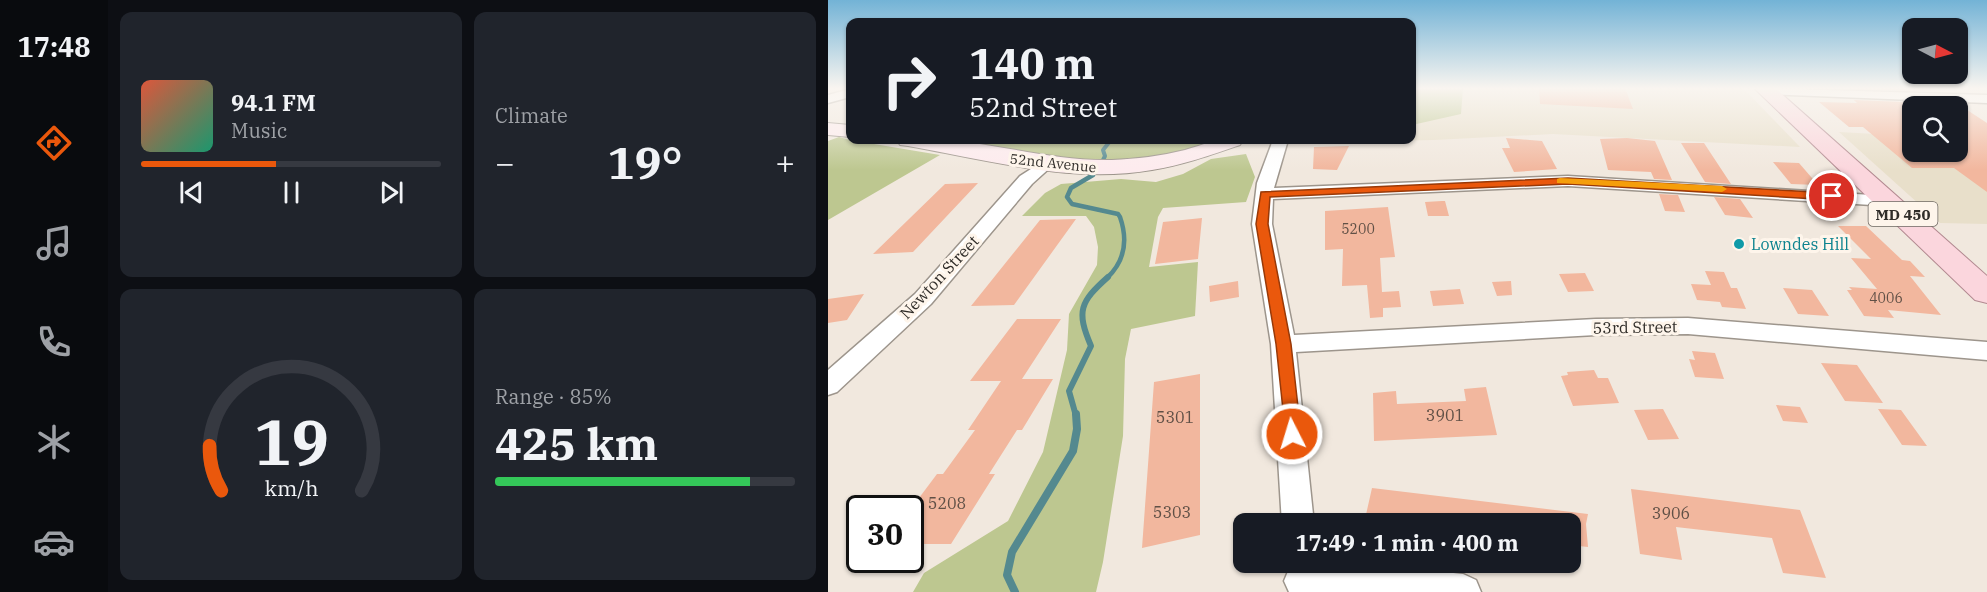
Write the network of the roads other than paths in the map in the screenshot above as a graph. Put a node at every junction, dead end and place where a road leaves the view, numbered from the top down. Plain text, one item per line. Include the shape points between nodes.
1 (1795, 116) edge
2 (930, 144) edge
3 (1221, 144) edge
4 (1279, 144) edge
5 (1045, 165) junction
6 (1264, 194) junction
7 (1888, 201) junction
8 (1987, 293) edge
9 (1283, 344) junction
10 (1987, 351) edge
11 (828, 385) edge
12 (1297, 513) edge
13 (1300, 578) edge
14 (1463, 592) edge

1 - 7 main road, MD 450
2 - 5 street, 52nd Avenue
3 - 5 street, 52nd Avenue via 1142,165
4 - 6 street
5 - 11 street, Newton Street via 1026,180 922,299
6 - 7 street via 1568,181
6 - 9 street via 1262,224
7 - 8 main road, MD 450
9 - 10 street, 53rd Street via 1596,327 1688,326
9 - 12 street
13 - 14 street

